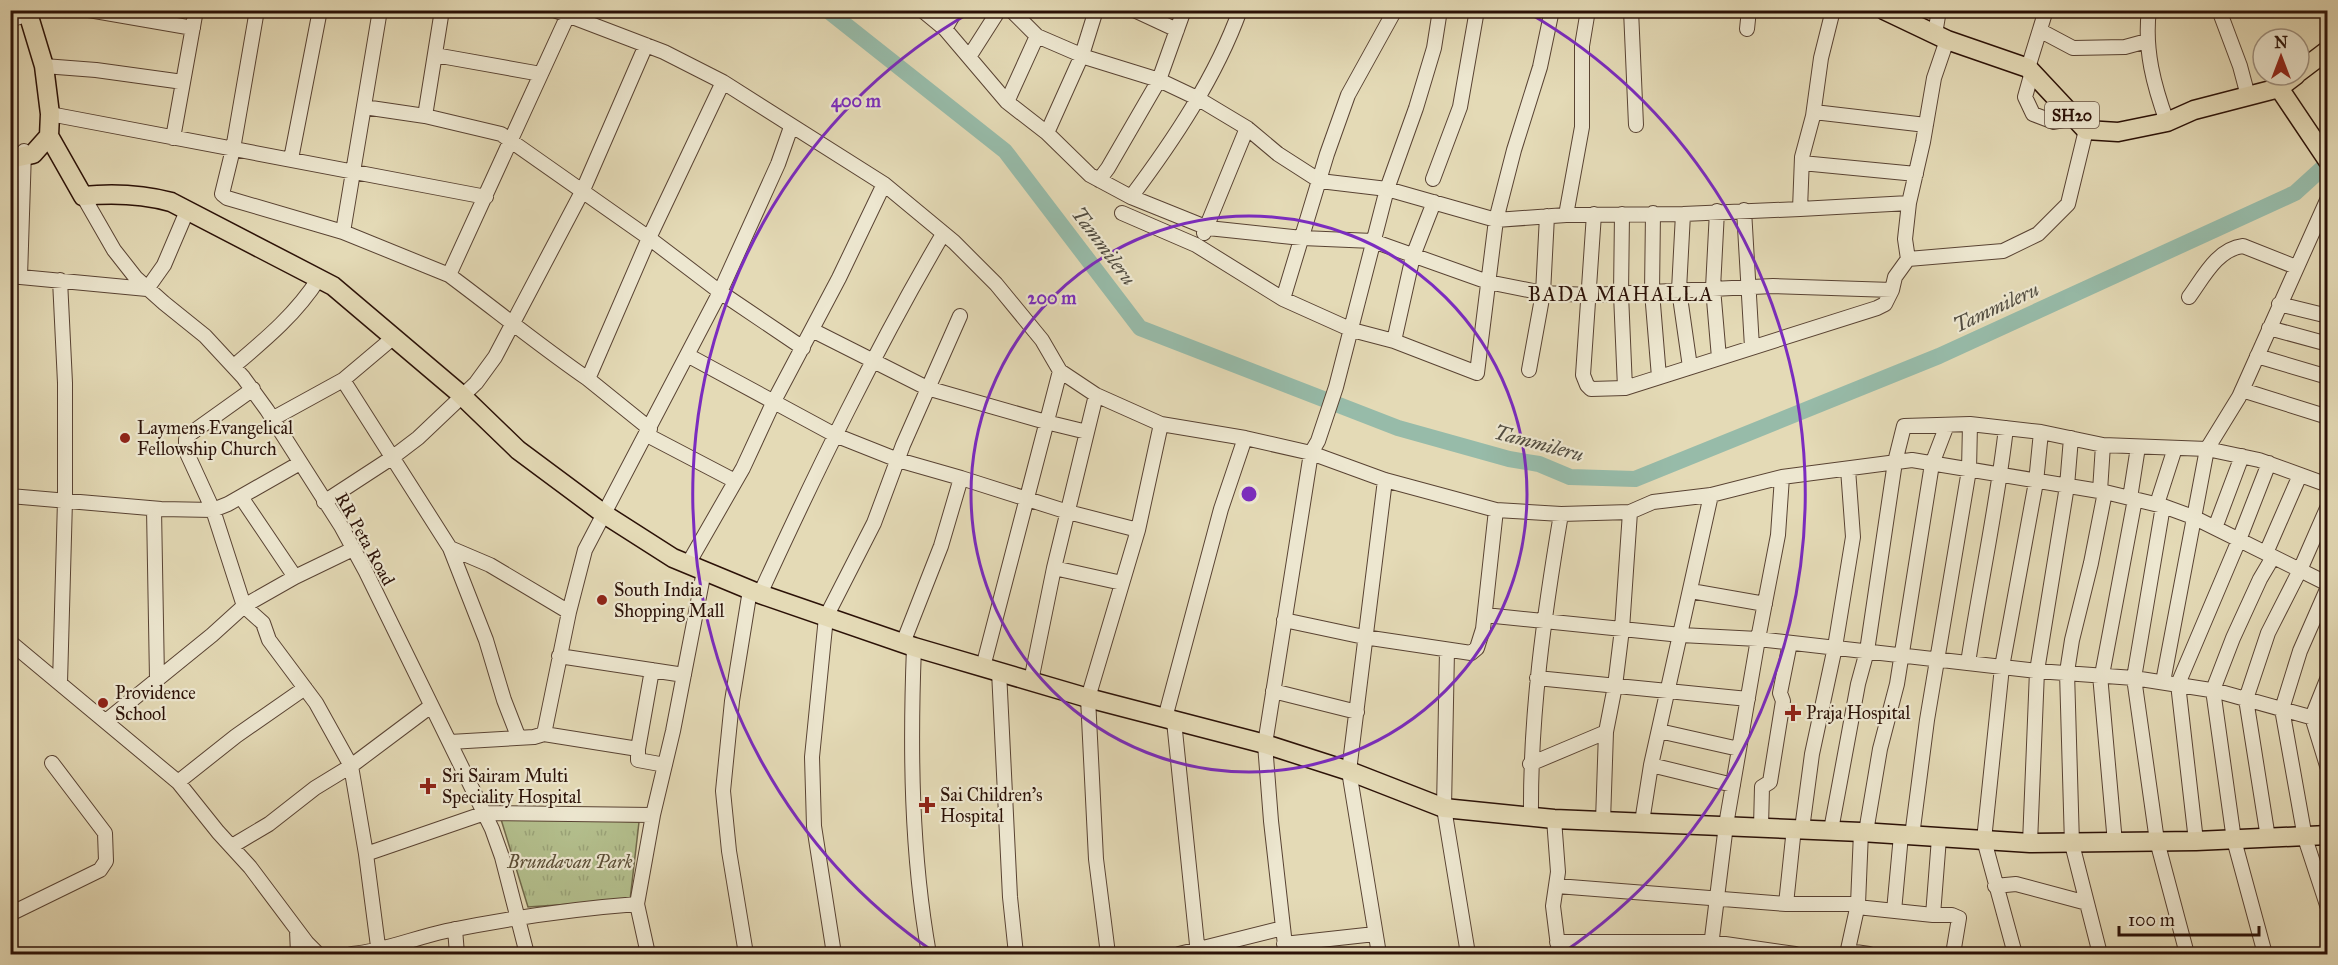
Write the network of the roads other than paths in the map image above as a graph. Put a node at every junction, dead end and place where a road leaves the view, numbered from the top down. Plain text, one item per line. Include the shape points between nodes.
1 (22, 10) edge
2 (27, 10) edge
3 (89, 10) edge
4 (196, 10) edge
5 (257, 10) edge
6 (320, 10) edge
7 (380, 10) edge
8 (442, 10) edge
9 (554, 10) edge
10 (922, 10) edge
11 (956, 10) edge
12 (999, 10) edge
13 (1011, 10) edge
14 (1096, 10) edge
15 (1134, 10) edge
16 (1184, 10) edge
17 (1240, 10) edge
18 (1395, 10) edge
19 (1440, 10) edge
20 (1477, 10) edge
21 (1552, 10) edge
22 (1588, 10) edge
23 (1631, 10) edge
24 (1749, 10) edge
25 (1833, 10) edge
26 (1884, 10) edge
27 (1939, 10) edge
28 (2046, 10) edge
29 (2149, 10) edge
30 (2219, 10) edge
31 (568, 15) junction
32 (10, 20) edge
33 (193, 28) junction
34 (945, 29) junction
35 (1747, 29) dead end
36 (1177, 30) junction
37 (2040, 31) junction
38 (1037, 36) junction
39 (1941, 37) junction
40 (2147, 41) junction
41 (646, 45) junction
42 (2328, 50) edge
43 (435, 55) junction
44 (1082, 55) junction
45 (969, 57) junction
46 (2311, 63) edge
47 (44, 66) junction
48 (2030, 70) junction
49 (541, 74) junction
50 (1159, 80) junction
51 (183, 81) junction
52 (723, 82) junction
53 (2286, 87) edge
54 (2282, 93) junction
55 (2248, 96) junction
56 (1197, 98) junction
57 (1007, 102) junction
58 (364, 107) junction
59 (1814, 111) junction
60 (50, 114) junction
61 (426, 116) junction
62 (2167, 122) junction
63 (2081, 124) junction
64 (1636, 125) dead end
65 (1926, 125) junction
66 (791, 127) junction
67 (1247, 128) junction
68 (1047, 133) junction
69 (50, 136) junction
70 (173, 138) junction
71 (512, 140) junction
72 (233, 149) junction
73 (20, 154) edge
74 (291, 159) junction
75 (2328, 160) edge
76 (1802, 163) junction
77 (353, 171) junction
78 (1916, 174) junction
79 (1433, 179) dead end
80 (1099, 180) junction
81 (1320, 181) junction
82 (884, 184) junction
83 (1387, 189) junction
84 (583, 190) junction
85 (82, 196) junction
86 (486, 197) junction
87 (1131, 197) junction
88 (2328, 198) edge
89 (1434, 202) junction
90 (1909, 203) junction
91 (1800, 209) junction
92 (1744, 210) junction
93 (187, 211) junction
94 (1716, 211) junction
95 (1122, 213) dead end
96 (1653, 213) junction
97 (1594, 214) junction
98 (1622, 214) junction
99 (1683, 214) junction
100 (1566, 215) junction
101 (1547, 216) junction
102 (1496, 220) junction
103 (1208, 228) junction
104 (343, 232) junction
105 (943, 234) junction
106 (649, 238) junction
107 (1302, 238) junction
108 (1373, 241) junction
109 (1196, 245) junction
110 (1413, 256) junction
111 (1908, 259) junction
112 (2296, 267) junction
113 (449, 275) junction
114 (15, 277) edge
115 (319, 278) junction
116 (60, 280) junction
117 (1488, 282) junction
118 (1748, 287) junction
119 (1713, 288) junction
120 (147, 289) junction
121 (1892, 290) junction
122 (1679, 291) junction
123 (720, 292) junction
124 (1652, 292) junction
125 (1543, 293) junction
126 (1621, 294) junction
127 (1590, 295) junction
128 (2189, 297) dead end
129 (1283, 299) junction
130 (2279, 304) junction
131 (960, 316) dead end
132 (2328, 316) edge
133 (514, 323) junction
134 (2269, 328) junction
135 (812, 330) junction
136 (1352, 330) junction
137 (394, 337) junction
138 (1394, 341) junction
139 (2328, 345) edge
140 (1752, 347) junction
141 (803, 348) junction
142 (688, 356) junction
143 (2257, 356) junction
144 (1719, 358) junction
145 (874, 362) junction
146 (234, 366) junction
147 (1690, 367) junction
148 (1529, 370) dead end
149 (1060, 371) junction
150 (1659, 377) junction
151 (2328, 377) edge
152 (588, 378) junction
153 (343, 380) junction
154 (927, 388) junction
155 (1625, 388) junction
156 (253, 389) junction
157 (2242, 390) junction
158 (462, 395) junction
159 (1096, 395) junction
160 (774, 400) junction
161 (2328, 417) edge
162 (272, 419) junction
163 (1046, 422) junction
164 (1161, 424) junction
165 (1970, 424) junction
166 (1947, 425) junction
167 (2006, 428) junction
168 (649, 432) junction
169 (1087, 432) junction
170 (2040, 432) junction
171 (835, 435) junction
172 (1245, 438) junction
173 (2071, 438) junction
174 (2103, 445) junction
175 (1315, 447) junction
176 (2138, 447) junction
177 (2175, 448) junction
178 (2207, 449) junction
179 (2242, 456) junction
180 (393, 457) junction
181 (897, 460) junction
182 (1895, 462) junction
183 (300, 463) junction
184 (2269, 463) junction
185 (1932, 464) junction
186 (1848, 469) junction
187 (1969, 470) junction
188 (2300, 475) junction
189 (2001, 476) junction
190 (1782, 477) junction
191 (961, 478) junction
192 (1385, 480) junction
193 (735, 481) junction
194 (2036, 482) junction
195 (2328, 485) edge
196 (2067, 486) junction
197 (2102, 492) junction
198 (1711, 495) junction
199 (10, 496) edge
200 (241, 497) junction
201 (2132, 499) junction
202 (65, 500) junction
203 (1026, 500) junction
204 (324, 502) junction
205 (2160, 505) junction
206 (2328, 506) edge
207 (154, 508) junction
208 (213, 510) junction
209 (1496, 510) junction
210 (1068, 512) junction
211 (1630, 512) junction
212 (604, 514) junction
213 (1561, 514) junction
214 (2193, 517) junction
215 (2215, 528) junction
216 (1138, 530) junction
217 (2239, 540) junction
218 (450, 548) junction
219 (353, 549) junction
220 (2269, 555) junction
221 (696, 567) junction
222 (1054, 568) junction
223 (2300, 570) junction
224 (295, 577) junction
225 (1122, 583) junction
226 (2328, 585) edge
227 (1691, 591) junction
228 (755, 592) junction
229 (1765, 604) junction
230 (244, 606) junction
231 (569, 612) junction
232 (1485, 615) junction
233 (826, 617) junction
234 (1284, 620) junction
235 (1543, 621) junction
236 (1622, 629) junction
237 (1681, 635) junction
238 (1364, 637) junction
239 (1758, 639) junction
240 (10, 642) edge
241 (1790, 643) junction
242 (908, 645) junction
243 (1834, 647) junction
244 (1447, 650) junction
245 (1867, 651) junction
246 (1901, 654) junction
247 (559, 656) junction
248 (1938, 658) junction
249 (1968, 663) junction
250 (2002, 667) junction
251 (991, 669) junction
252 (652, 670) junction
253 (2037, 671) junction
254 (2067, 672) junction
255 (684, 675) junction
256 (2101, 675) junction
257 (2328, 676) edge
258 (1537, 678) junction
259 (2134, 678) junction
260 (157, 679) junction
261 (1030, 681) junction
262 (60, 682) junction
263 (2163, 682) junction
264 (2178, 684) junction
265 (1615, 686) junction
266 (305, 688) junction
267 (2213, 690) junction
268 (1273, 691) junction
269 (1668, 691) junction
270 (1088, 698) junction
271 (1748, 699) junction
272 (2246, 699) junction
273 (431, 706) junction
274 (2282, 709) junction
275 (1357, 712) junction
276 (2312, 717) junction
277 (1169, 719) junction
278 (106, 721) junction
279 (2328, 722) edge
280 (1659, 731) junction
281 (1606, 732) junction
282 (544, 734) junction
283 (518, 736) junction
284 (450, 742) junction
285 (1265, 744) junction
286 (638, 749) junction
287 (1739, 749) junction
288 (52, 763) dead end
289 (1530, 764) junction
290 (665, 765) junction
291 (1651, 765) junction
292 (351, 766) junction
293 (2328, 769) edge
294 (1349, 771) junction
295 (178, 782) junction
296 (1733, 785) junction
297 (1444, 808) junction
298 (485, 813) junction
299 (653, 815) junction
300 (1531, 817) junction
301 (1554, 819) junction
302 (1603, 821) junction
303 (1642, 822) junction
304 (1726, 825) junction
305 (1761, 827) junction
306 (1798, 828) junction
307 (1832, 830) junction
308 (1864, 832) junction
309 (2328, 835) edge
310 (1907, 836) junction
311 (1939, 838) junction
312 (2268, 838) junction
313 (2305, 838) junction
314 (1984, 840) junction
315 (2234, 840) junction
316 (2157, 841) junction
317 (2196, 841) junction
318 (2030, 843) junction
319 (2115, 843) junction
320 (2072, 844) junction
321 (232, 846) junction
322 (366, 854) junction
323 (1557, 886) junction
324 (1995, 886) junction
325 (1716, 899) junction
326 (2087, 903) junction
327 (637, 904) junction
328 (1786, 904) junction
329 (1857, 905) junction
330 (2328, 908) edge
331 (1894, 911) junction
332 (10, 914) edge
333 (1933, 915) junction
334 (518, 918) junction
335 (1283, 928) junction
336 (297, 929) junction
337 (454, 929) junction
338 (1375, 934) junction
339 (1558, 948) edge
340 (1711, 948) edge
341 (1285, 949) edge
342 (379, 952) edge
343 (1198, 952) edge
344 (1847, 953) edge
345 (298, 954) edge
346 (318, 954) edge
347 (352, 954) edge
348 (457, 954) edge
349 (527, 954) edge
350 (648, 954) edge
351 (746, 954) edge
352 (834, 954) edge
353 (929, 954) edge
354 (1016, 954) edge
355 (1108, 954) edge
356 (1179, 954) edge
357 (1379, 954) edge
358 (1468, 954) edge
359 (1795, 954) edge
360 (1869, 954) edge
361 (1953, 954) edge
362 (2015, 954) edge
363 (2100, 954) edge
364 (2187, 954) edge
365 (2265, 954) edge

1 - 32 street via 19,17
2 - 47 main road
3 - 33 street
4 - 33 street
5 - 72 street
6 - 74 street
7 - 58 street
8 - 43 street
9 - 31 street
10 - 34 street
11 - 34 street
12 - 45 street
13 - 38 street
14 - 44 street
15 - 36 street
16 - 36 street
17 - 56 street via 1229,42
18 - 81 street via 1348,95
19 - 83 street via 1434,48
20 - 79 street via 1460,107
21 - 102 street via 1540,67
22 - 100 street via 1582,46 1582,127
23 - 64 street
24 - 35 street
25 - 59 street
26 - 39 main road, SH20
27 - 39 street
28 - 37 street
29 - 40 street
30 - 55 street
31 - 41 street
31 - 49 street
33 - 51 street
34 - 45 street
36 - 50 street
37 - 40 street via 2073,48 2125,47
37 - 48 street
38 - 44 street
38 - 57 street
39 - 48 main road, SH20
39 - 65 street
40 - 62 street
41 - 52 street
41 - 84 street
42 - 46 main road
43 - 49 street
43 - 61 street
44 - 50 street
44 - 68 street
45 - 57 street
47 - 51 street
47 - 60 main road
48 - 63 main road, SH20
48 - 63 street via 2025,97 2033,114 2054,122
49 - 71 street
50 - 56 street
50 - 80 street
51 - 70 street
52 - 66 street
52 - 106 street
53 - 54 main road
54 - 55 main road, SH20
54 - 75 main road
55 - 62 main road, SH20 via 2194,110
56 - 67 street
56 - 87 street via 1170,146
57 - 68 street
58 - 61 street
58 - 77 street
59 - 65 street
59 - 76 street
60 - 69 main road
60 - 70 street
61 - 71 street
62 - 63 main road, SH20 via 2118,132
63 - 111 street via 2068,204 2038,234 2003,251
65 - 78 street
66 - 82 street
66 - 123 street
67 - 81 street
67 - 103 street
68 - 80 street
69 - 73 main road
69 - 85 main road
70 - 72 street
71 - 84 street
71 - 86 street
72 - 74 street
72 - 104 street via 222,189 227,198
73 - 114 street
74 - 77 street
76 - 78 street
76 - 91 street
77 - 86 street
77 - 104 street
78 - 90 street
80 - 87 street
81 - 83 street
81 - 107 street
82 - 105 street
82 - 135 street
83 - 89 street
83 - 108 street
84 - 106 street
84 - 133 street
85 - 93 main road via 146,196
85 - 120 street, RR Peta Road via 114,250
86 - 113 street
87 - 103 street
88 - 112 street
89 - 102 street
89 - 110 street
90 - 91 street
90 - 111 street via 1905,239
91 - 92 street
92 - 94 street
92 - 118 street
93 - 115 main road
93 - 120 street via 164,265
94 - 99 street
94 - 119 street
95 - 109 street
96 - 98 street
96 - 99 street
96 - 124 street
97 - 98 street
97 - 100 street
97 - 127 street
98 - 126 street
99 - 122 street
100 - 101 street
101 - 102 street
101 - 125 street
102 - 117 street
103 - 107 street
103 - 109 street
104 - 113 street
105 - 145 street
105 - 149 street via 996,284 1042,340
106 - 123 street
106 - 152 street
107 - 108 street
107 - 129 street
108 - 110 street
108 - 136 street
109 - 129 street
110 - 117 street
110 - 138 street
111 - 121 street via 1895,277
112 - 128 street via 2243,246 2234,247 2223,253
112 - 130 street
113 - 133 street
114 - 116 street
115 - 137 main road
115 - 146 street via 284,322
116 - 120 street
116 - 202 street
117 - 125 street
117 - 138 street via 1478,373
118 - 119 street
118 - 121 street
118 - 140 street
119 - 122 street
119 - 144 street
120 - 146 street, RR Peta Road via 205,336
121 - 140 street via 1885,304 1877,308
122 - 124 street
122 - 147 street
123 - 141 street
123 - 142 street
124 - 126 street
124 - 150 street
125 - 127 street
125 - 148 street
126 - 127 street
126 - 155 street
127 - 155 street via 1584,375 1587,385 1591,389
129 - 136 street
130 - 132 street
130 - 134 street
131 - 154 street
133 - 152 street
133 - 158 street via 476,383
134 - 139 street
134 - 143 street
135 - 141 street
135 - 145 street
136 - 138 street
136 - 175 street
137 - 153 street
137 - 158 main road
140 - 144 street
141 - 160 street
142 - 160 street
142 - 168 street
143 - 151 street
143 - 157 street
144 - 147 street
145 - 154 street
145 - 171 street
146 - 156 street, RR Peta Road
147 - 150 street
149 - 159 street
149 - 163 street
150 - 155 street
152 - 168 street
153 - 162 street
153 - 180 street
154 - 163 street
154 - 181 street
156 - 162 street, RR Peta Road
156 - 208 street via 186,439 186,451
157 - 161 street
157 - 178 street
158 - 180 street
158 - 212 main road via 518,450
159 - 164 street
159 - 169 street
160 - 171 street
160 - 193 street
162 - 183 street, RR Peta Road
163 - 169 street
163 - 203 street
164 - 172 street
164 - 216 street
165 - 166 street
165 - 167 street
165 - 187 street
166 - 182 street via 1904,426
166 - 185 street
167 - 170 street
167 - 189 street
168 - 193 street
168 - 212 street
169 - 210 street
170 - 173 street
170 - 194 street
171 - 181 street
171 - 228 street
172 - 175 street
172 - 277 street via 1221,509
173 - 174 street
173 - 196 street
174 - 176 street
174 - 197 street
175 - 192 street
175 - 234 street
176 - 177 street
176 - 201 street
177 - 178 street
177 - 205 street
178 - 179 street
178 - 214 street
179 - 184 street
179 - 215 street
180 - 204 street
180 - 218 street
181 - 191 street
181 - 233 street via 874,523
182 - 185 street
182 - 186 street
182 - 245 street
183 - 200 street
183 - 204 street, RR Peta Road
184 - 188 street
184 - 217 street
185 - 187 street
185 - 246 street
186 - 190 street
186 - 243 street via 1853,537
187 - 189 street
187 - 248 street
188 - 195 street
188 - 220 street
189 - 194 street
189 - 249 street
190 - 198 street
190 - 229 street via 1778,535
191 - 203 street
191 - 242 street
192 - 209 street
192 - 238 street
193 - 221 street
194 - 196 street
194 - 250 street
196 - 197 street
196 - 253 street
197 - 201 street
197 - 254 street
198 - 211 street via 1653,502
198 - 227 street
199 - 202 street
200 - 208 street
200 - 224 street
201 - 205 street
201 - 256 street
202 - 207 street
202 - 262 street
203 - 210 street
203 - 251 street
204 - 219 street, RR Peta Road
205 - 214 street
205 - 259 street
206 - 223 street
207 - 208 street
207 - 260 street
208 - 230 street
209 - 213 street
209 - 232 street
210 - 216 street
210 - 222 street
211 - 213 street
211 - 236 street
212 - 221 main road via 673,558
212 - 231 street via 585,550
213 - 235 street
214 - 215 street
214 - 263 street
215 - 217 street
216 - 225 street
217 - 220 street
217 - 264 street
218 - 231 street via 490,565
218 - 283 street
219 - 224 street
219 - 273 street, RR Peta Road
220 - 223 street
220 - 267 street
221 - 228 main road
221 - 255 street
222 - 225 street
222 - 261 street
223 - 226 street
223 - 272 street via 2268,633
224 - 230 street
225 - 270 street
226 - 274 street via 2300,651
227 - 229 street
227 - 237 street
228 - 233 main road
228 - 351 street via 732,701 723,791
229 - 239 street
230 - 260 street
230 - 266 street via 263,623 269,640
231 - 247 street
232 - 235 street
232 - 244 street via 1481,640 1474,651 1467,654
233 - 242 main road
233 - 352 street via 812,757 814,826
234 - 238 street
234 - 268 street
235 - 236 street
235 - 258 street
236 - 237 street
236 - 265 street
237 - 239 street
237 - 269 street
238 - 244 street
238 - 275 street
239 - 241 street
239 - 271 street
240 - 262 street
241 - 243 street
241 - 305 street via 1770,782 1762,787
242 - 251 main road
242 - 353 street via 919,886
243 - 245 street
243 - 306 street
244 - 297 street
245 - 246 street
245 - 307 street
246 - 248 street
246 - 308 street
247 - 252 street
247 - 282 street
248 - 249 street
248 - 310 street
249 - 250 street
250 - 253 street
250 - 314 street
251 - 261 main road
251 - 354 street
252 - 255 street
252 - 286 street
253 - 254 street
253 - 318 street
254 - 256 street
254 - 320 street
255 - 290 street
256 - 259 street
256 - 319 street
257 - 276 street
258 - 265 street
258 - 289 street
259 - 263 street
259 - 316 street
260 - 278 street
261 - 270 main road
262 - 278 street
263 - 264 street
264 - 267 street
264 - 317 street
265 - 269 street
265 - 281 street
266 - 292 street
266 - 295 street
267 - 272 street
267 - 315 street
268 - 275 street
268 - 285 street
269 - 271 street
269 - 280 street
270 - 277 main road
270 - 355 street via 1096,859
271 - 287 street
272 - 274 street
272 - 312 street
273 - 284 street, RR Peta Road
273 - 292 street
274 - 276 street
274 - 313 street
275 - 294 street
276 - 279 street
276 - 293 street
277 - 285 main road
277 - 343 street
278 - 295 street
280 - 287 street
280 - 291 street
281 - 289 street
281 - 302 street
282 - 283 street
282 - 286 street
283 - 284 street
284 - 298 street, RR Peta Road
285 - 294 main road
285 - 335 street
286 - 290 street via 638,760
287 - 296 street
288 - 332 street via 105,833 106,861 100,870
289 - 300 street
290 - 299 street
291 - 296 street
291 - 303 street
292 - 321 street
292 - 322 street
294 - 297 main road
294 - 338 street
295 - 321 street
296 - 304 street
297 - 300 main road
297 - 358 street
298 - 299 street
298 - 322 street
298 - 334 street, RR Peta Road via 502,857
299 - 327 street
300 - 301 main road
301 - 302 main road
301 - 323 street
302 - 303 main road
303 - 304 main road
304 - 305 main road
304 - 325 street
305 - 306 main road
306 - 307 main road
306 - 328 street
307 - 308 main road
308 - 310 main road
308 - 329 street
309 - 313 main road
310 - 311 main road
310 - 331 street
311 - 314 main road
311 - 333 street
312 - 313 main road
312 - 315 main road
313 - 330 street
314 - 318 main road
314 - 324 street
315 - 317 main road
315 - 365 street
316 - 317 main road
316 - 319 main road
316 - 364 street
318 - 320 main road
319 - 320 main road
320 - 326 street
321 - 336 street
322 - 342 street
323 - 325 street
323 - 339 street via 1553,901
324 - 326 street via 2016,884
324 - 362 street
325 - 328 street
325 - 340 street
326 - 363 street
327 - 334 street via 560,910
327 - 350 street
328 - 329 street
329 - 331 street
329 - 344 street
331 - 333 street
333 - 361 street via 1959,918
334 - 337 street
334 - 349 street, RR Peta Road
335 - 341 street
335 - 343 street
336 - 345 street
336 - 346 street
337 - 342 street via 417,937
337 - 348 street
338 - 341 street
338 - 357 street
339 - 340 street
340 - 359 street
342 - 347 street
343 - 356 street
344 - 360 street

